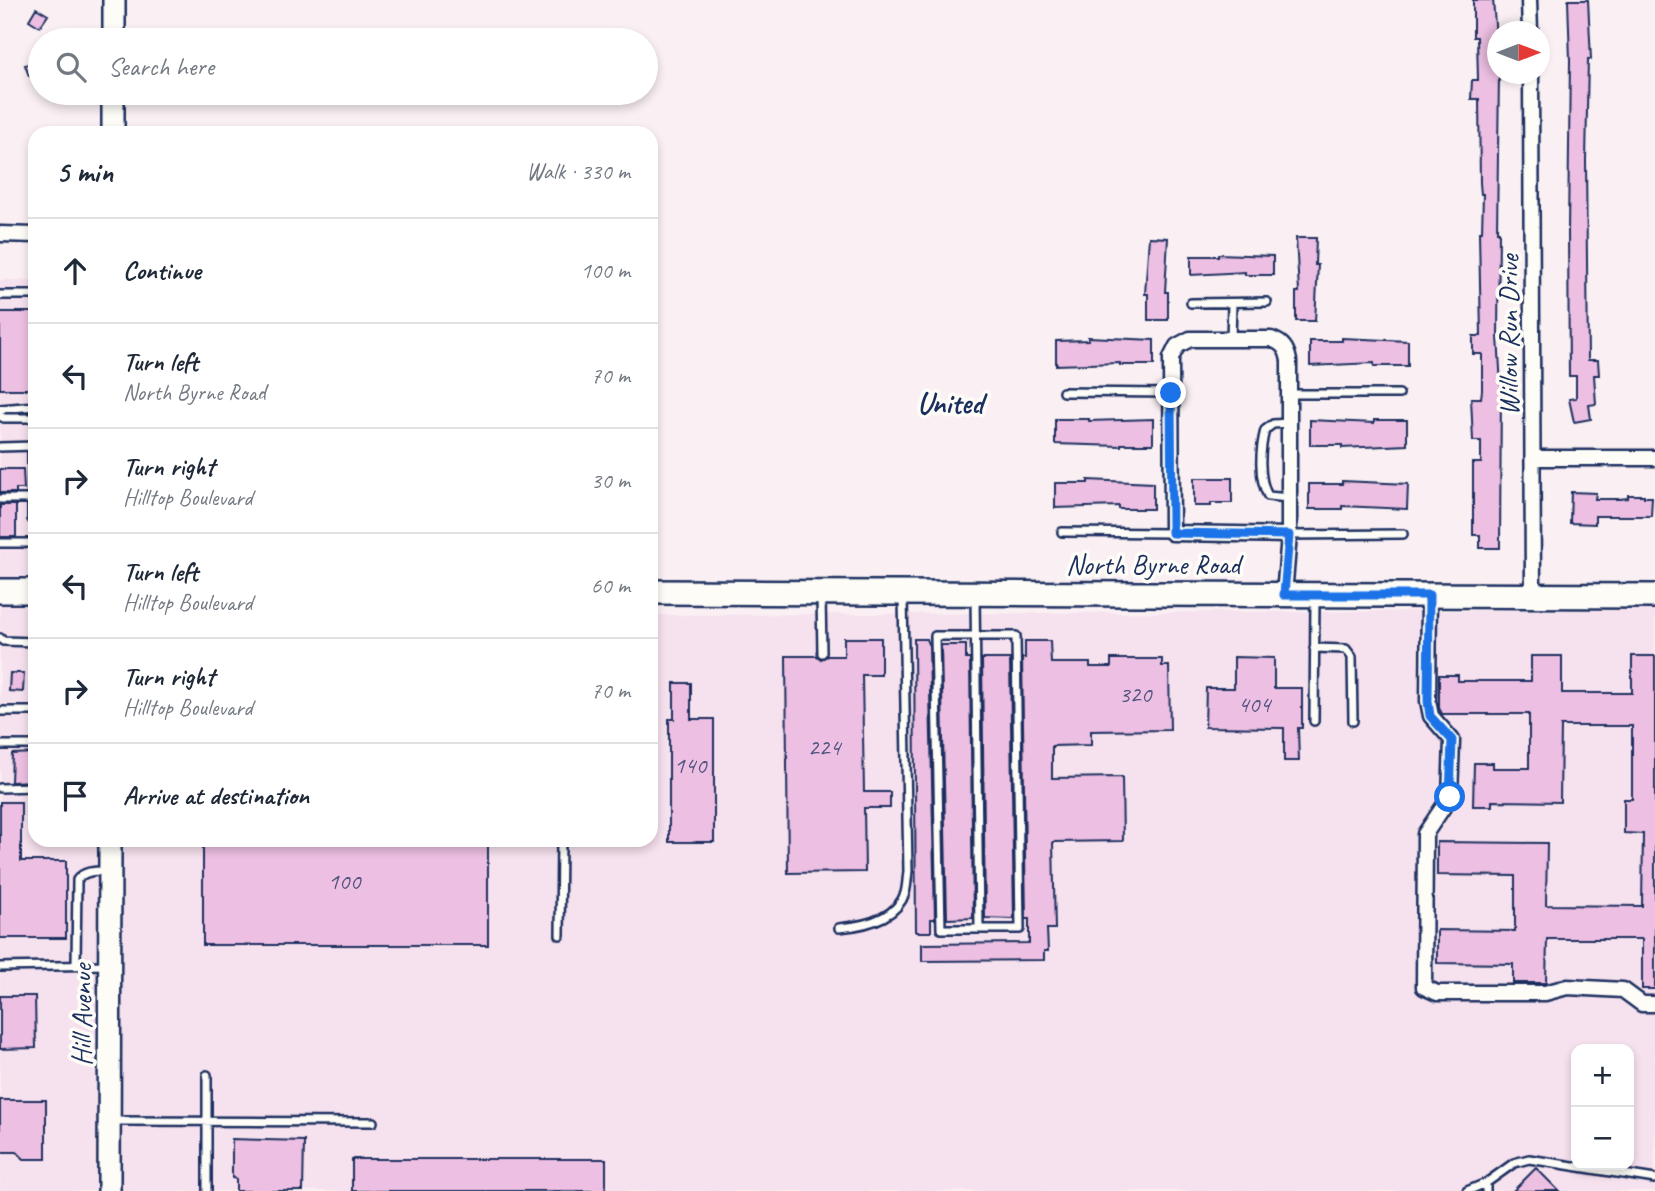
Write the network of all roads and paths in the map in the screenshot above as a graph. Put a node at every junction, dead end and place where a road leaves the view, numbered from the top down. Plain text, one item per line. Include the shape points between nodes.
1 (114, 0) edge
2 (1529, 0) edge
3 (1530, 21) edge
4 (114, 28) edge
5 (1531, 84) edge
6 (113, 105) edge
7 (113, 126) edge
8 (0, 234) edge
9 (28, 235) edge
10 (0, 295) edge
11 (28, 295) edge
12 (1267, 302) dead end
13 (1191, 303) dead end
14 (1231, 303) junction
15 (1231, 339) junction
16 (1063, 392) dead end
17 (1171, 393) junction
18 (1290, 394) junction
19 (1399, 394) dead end
20 (28, 406) edge
21 (0, 408) edge
22 (0, 416) edge
23 (28, 418) edge
24 (1290, 423) junction
25 (28, 446) edge
26 (0, 447) edge
27 (1533, 458) junction
28 (1655, 458) edge
29 (1290, 498) junction
30 (0, 499) edge
31 (28, 499) edge
32 (1062, 532) dead end
33 (1172, 533) junction
34 (1403, 534) dead end
35 (1289, 535) junction
36 (0, 543) edge
37 (28, 543) edge
38 (0, 591) edge
39 (28, 591) edge
40 (658, 592) edge
41 (820, 592) junction
42 (903, 593) junction
43 (975, 593) junction
44 (1284, 595) junction
45 (1315, 595) junction
46 (1429, 595) junction
47 (1533, 596) junction
48 (1655, 596) edge
49 (975, 636) junction
50 (0, 638) edge
51 (28, 642) edge
52 (1314, 648) junction
53 (822, 653) dead end
54 (0, 711) edge
55 (28, 711) edge
56 (1314, 720) dead end
57 (1353, 721) dead end
58 (0, 745) edge
59 (28, 745) edge
60 (28, 787) edge
61 (0, 788) edge
62 (110, 847) edge
63 (561, 847) edge
64 (110, 871) junction
65 (839, 928) dead end
66 (979, 928) junction
67 (561, 935) dead end
68 (76, 965) junction
69 (110, 965) junction
70 (0, 967) edge
71 (1655, 1004) edge
72 (207, 1075) dead end
73 (109, 1121) junction
74 (207, 1121) junction
75 (373, 1122) dead end
76 (1655, 1179) edge
77 (1486, 1187) edge
78 (109, 1191) edge
79 (207, 1191) edge
80 (1467, 1191) edge

1 - 4 main road
2 - 3 street
5 - 27 street, Willow Run Drive
6 - 7 main road
8 - 9 street
10 - 11 lane
12 - 14 lane
13 - 14 lane
14 - 15 lane
15 - 17 street via 1190,339 1177,346 1171,358
15 - 18 street via 1280,342 1289,361
16 - 17 lane
17 - 33 street
18 - 19 lane
18 - 24 street
20 - 21 lane
22 - 23 lane
24 - 29 street
24 - 29 lane via 1273,424 1265,430 1262,462 1268,496
25 - 26 lane
27 - 28 street
27 - 47 street, Willow Run Drive
29 - 35 street
30 - 31 lane
32 - 33 lane
33 - 35 street
34 - 35 lane
35 - 44 street
36 - 37 lane
38 - 39 main road
40 - 41 main road, North Byrne Road
41 - 42 main road, North Byrne Road
41 - 53 lane
42 - 43 main road, North Byrne Road
42 - 65 lane via 908,871 904,895 881,919
43 - 44 main road, North Byrne Road
43 - 49 lane
44 - 45 main road, North Byrne Road
45 - 46 main road, North Byrne Road
45 - 52 lane
46 - 47 main road, North Byrne Road
46 - 71 street via 1430,716 1452,740 1450,797 1425,834 1424,988 1437,993 1545,992 1567,987 1623,990 1642,1004
47 - 48 main road, North Byrne Road
49 - 66 lane
49 - 66 lane via 935,636 941,929
49 - 66 lane via 1016,636 1020,929
50 - 51 lane
52 - 56 lane
52 - 57 lane via 1346,649 1352,657
54 - 55 lane
58 - 59 lane
60 - 61 lane
62 - 64 main road, Hill Avenue
63 - 67 lane
64 - 68 lane via 88,872 77,880
64 - 69 main road, Hill Avenue
68 - 69 lane
68 - 70 lane
69 - 73 main road, Hill Avenue
72 - 74 lane
73 - 74 lane
73 - 78 main road, Hill Avenue
74 - 75 lane
74 - 79 lane
76 - 77 lane via 1529,1159 1514,1163
77 - 80 lane

